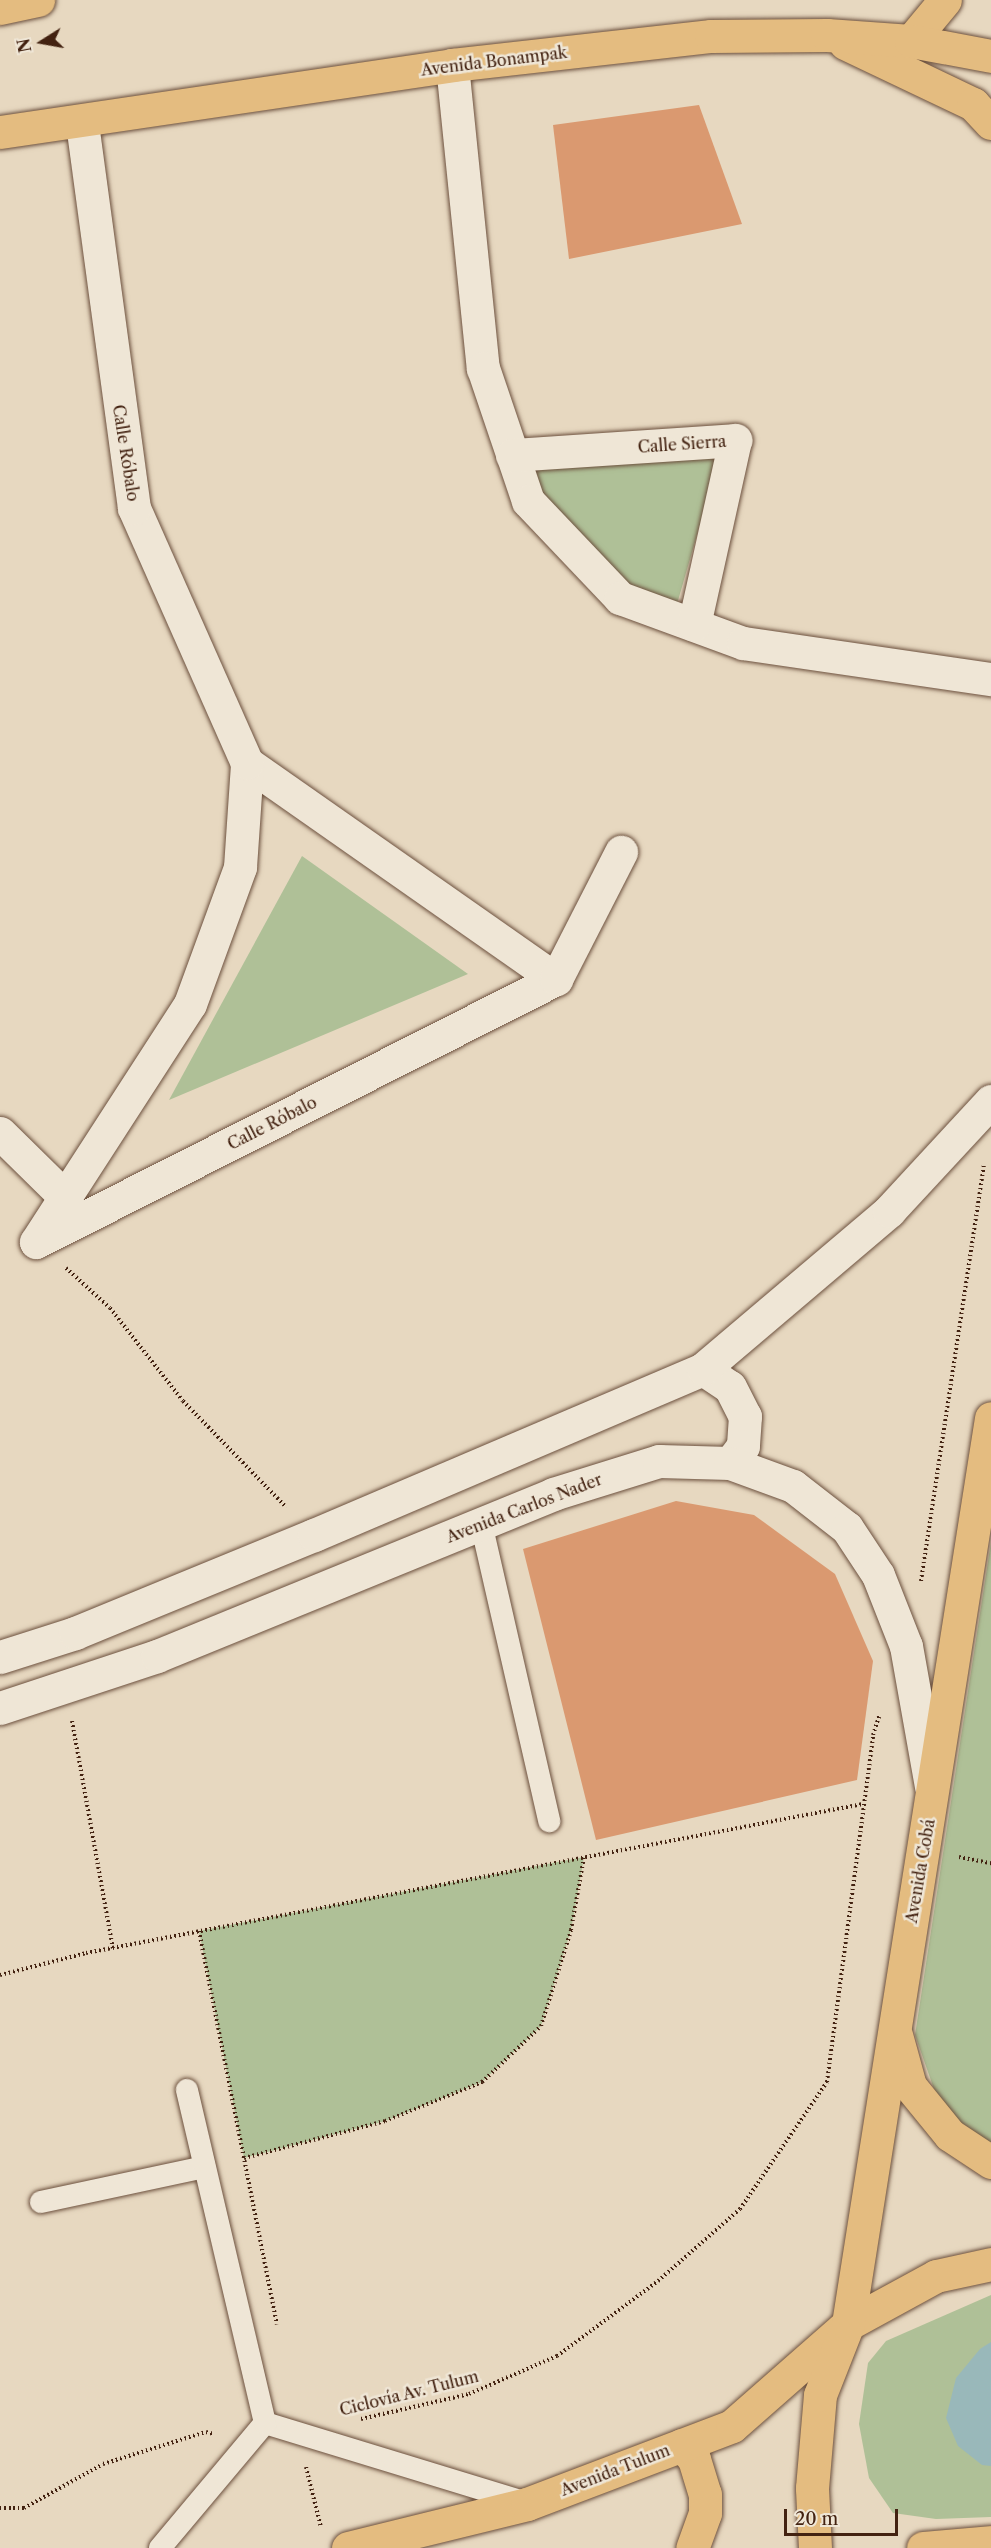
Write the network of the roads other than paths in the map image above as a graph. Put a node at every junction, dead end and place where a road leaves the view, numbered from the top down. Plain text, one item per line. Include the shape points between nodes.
1 (38, 0) edge
2 (945, 0) edge
3 (0, 8) edge
4 (827, 35) junction
5 (912, 41) junction
6 (991, 56) edge
7 (452, 65) junction
8 (82, 122) junction
9 (991, 123) edge
10 (0, 132) edge
11 (512, 455) junction
12 (694, 625) junction
13 (991, 679) edge
14 (247, 763) junction
15 (621, 852) dead end
16 (556, 980) junction
17 (991, 1101) edge
18 (0, 1133) edge
19 (63, 1196) junction
20 (703, 1369) junction
21 (991, 1418) edge
22 (730, 1463) junction
23 (481, 1523) junction
24 (0, 1657) edge
25 (0, 1708) edge
26 (933, 1795) junction
27 (549, 1821) dead end
28 (893, 2024) junction
29 (187, 2090) dead end
30 (991, 2162) edge
31 (204, 2167) junction
32 (40, 2202) dead end
33 (991, 2264) edge
34 (848, 2324) junction
35 (265, 2423) junction
36 (682, 2445) junction
37 (527, 2504) junction
38 (335, 2542) edge
39 (991, 2542) edge
40 (160, 2548) edge
41 (692, 2548) edge
42 (815, 2548) edge
43 (923, 2548) edge

1 - 3 main road
2 - 5 main road
4 - 5 main road, Avenida Bonampak
4 - 7 main road, Avenida Bonampak via 711,36
4 - 9 main road via 974,104
5 - 6 main road, Avenida Bonampak
7 - 8 main road, Avenida Bonampak
7 - 11 street via 483,368
8 - 10 main road, Avenida Bonampak
8 - 14 street, Calle Róbalo via 134,508
11 - 12 street via 528,501 620,598
11 - 12 street, Calle Sierra via 735,440
12 - 13 street via 743,643
14 - 16 street
14 - 19 street, Calle Róbalo via 240,867 190,1004
15 - 16 street
16 - 19 street, Calle Róbalo via 36,1242
17 - 20 street via 889,1211
18 - 19 street
20 - 22 street via 730,1387 745,1416 743,1446
20 - 24 street via 75,1633
21 - 26 main road, Avenida Cobá
22 - 23 street, Avenida Carlos Nader via 659,1461 553,1494
22 - 26 street, Avenida Carlos Nader via 792,1486 811,1500 847,1528 878,1575 906,1646
23 - 25 street, Avenida Carlos Nader via 157,1656
23 - 27 lane
26 - 28 main road, Avenida Cobá
28 - 30 main road via 910,2086 950,2134
28 - 34 main road, Avenida Cobá
29 - 31 lane
31 - 32 lane
31 - 35 lane
33 - 34 main road, Avenida Tulum via 936,2276
34 - 36 main road, Avenida Tulum via 732,2426
34 - 42 main road, Avenida Cobá via 820,2396 812,2488
35 - 37 lane
35 - 40 lane
36 - 37 main road, Avenida Tulum
36 - 41 main road via 694,2459 705,2493 705,2513
37 - 38 main road, Avenida Tulum
39 - 43 main road

